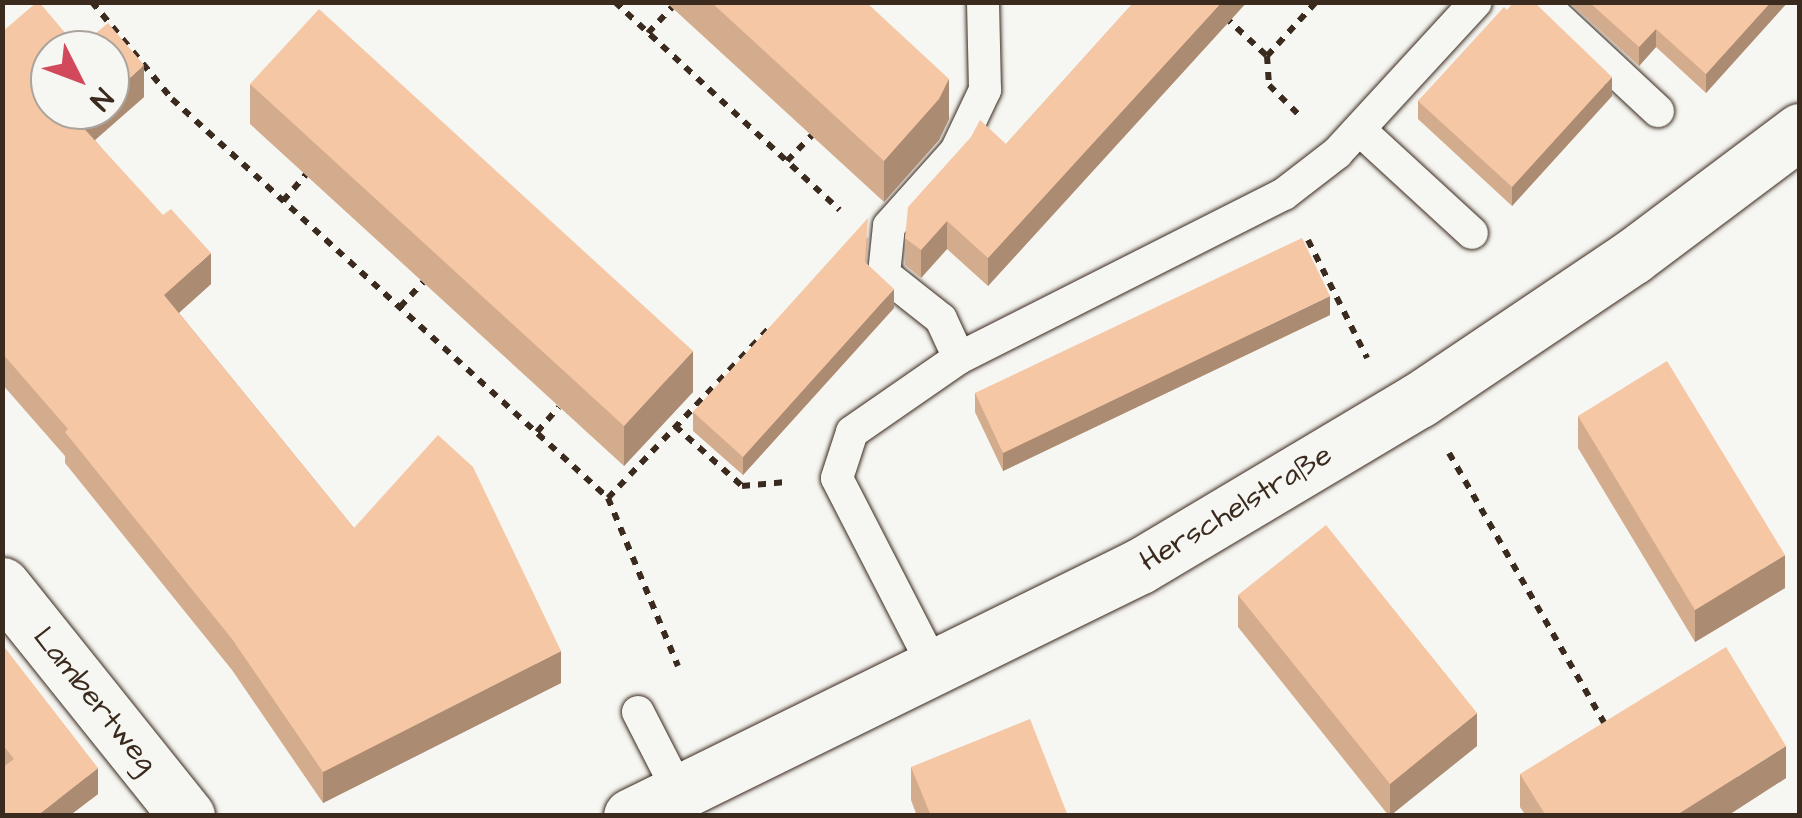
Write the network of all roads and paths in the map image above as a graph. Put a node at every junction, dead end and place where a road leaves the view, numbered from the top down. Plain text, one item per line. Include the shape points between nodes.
1 (92, 2) edge
2 (615, 2) edge
3 (983, 2) edge
4 (1316, 2) edge
5 (1476, 2) edge
6 (1541, 2) edge
7 (672, 7) dead end
8 (1224, 16) edge
9 (648, 33) junction
10 (1267, 56) junction
11 (1658, 111) dead end
12 (1800, 131) edge
13 (812, 135) edge
14 (1348, 141) junction
15 (787, 161) junction
16 (306, 175) edge
17 (1284, 194) junction
18 (283, 201) junction
19 (845, 214) dead end
20 (1472, 232) dead end
21 (423, 282) edge
22 (400, 307) junction
23 (779, 318) edge
24 (959, 358) junction
25 (559, 407) edge
26 (1407, 407) junction
27 (676, 426) junction
28 (536, 432) junction
29 (742, 486) dead end
30 (608, 498) junction
31 (2, 585) edge
32 (678, 666) dead end
33 (934, 667) junction
34 (638, 712) dead end
35 (1608, 731) edge
36 (655, 804) edge
37 (187, 816) edge

1 - 18 path via 172,99
2 - 9 path
3 - 24 lane via 985,90 956,152 888,226 884,274 940,319
4 - 10 path
5 - 14 lane
6 - 11 lane
7 - 9 path
8 - 10 path
9 - 15 path
10 - 14 path via 1269,85
12 - 26 street, Herschelstraße via 1632,257
13 - 15 path
14 - 17 lane
14 - 20 lane
15 - 19 path
16 - 18 path
17 - 24 lane
17 - 26 path
18 - 22 path
21 - 22 path
22 - 28 path
23 - 27 path
24 - 33 lane via 852,432 837,478
25 - 28 path
26 - 33 street, Herschelstraße via 1140,566
26 - 35 path
27 - 29 path
27 - 30 path
28 - 30 path
30 - 32 path
31 - 37 street, Lambertweg
33 - 36 street, Herschelstraße
34 - 36 lane

